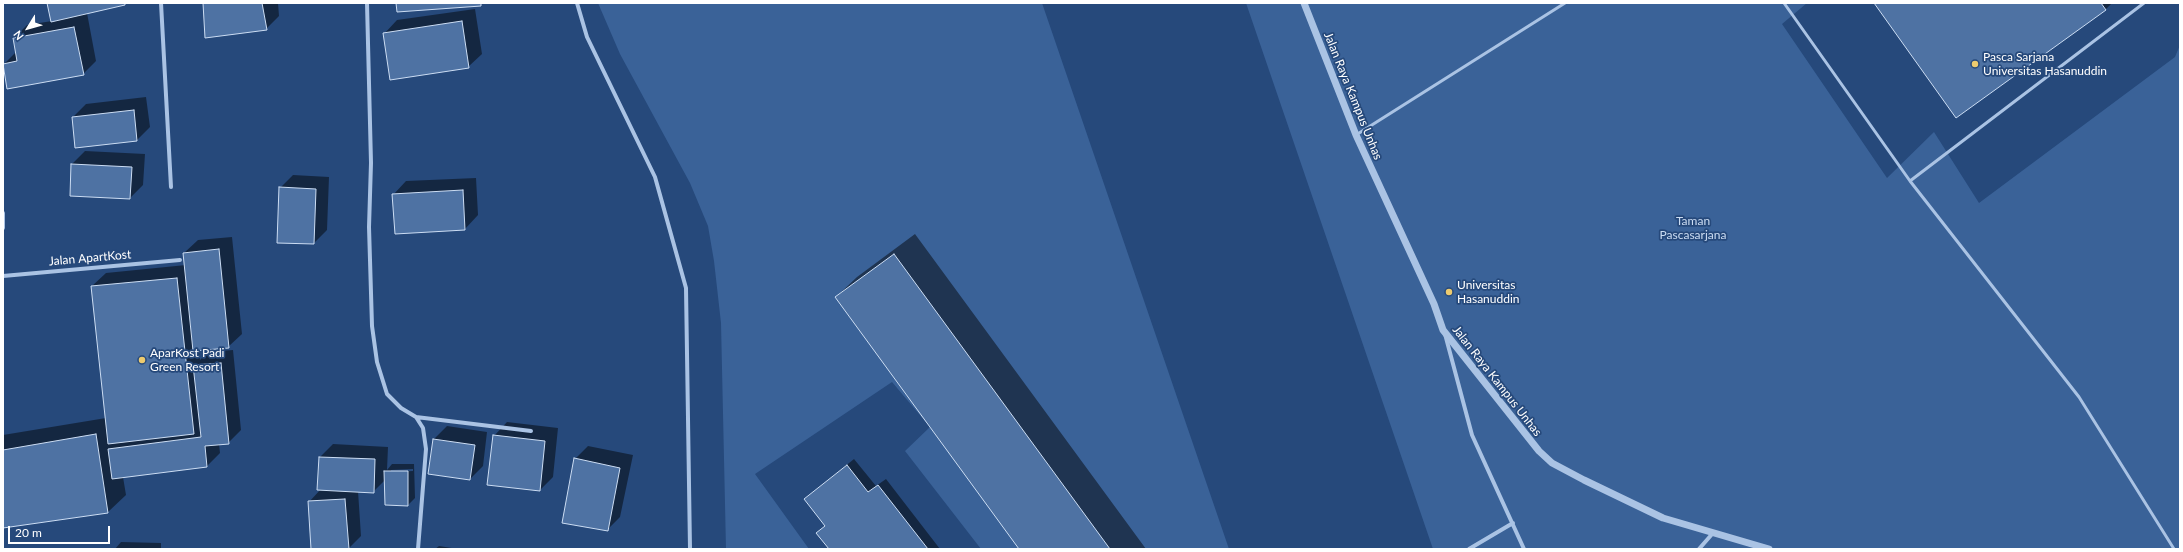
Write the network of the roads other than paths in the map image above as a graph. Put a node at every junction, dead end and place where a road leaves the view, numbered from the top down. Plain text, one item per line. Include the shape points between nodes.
1 (161, 3) edge
2 (367, 3) edge
3 (577, 3) edge
4 (1304, 3) edge
5 (1565, 3) edge
6 (1784, 3) edge
7 (2144, 3) edge
8 (1356, 135) junction
9 (1910, 181) junction
10 (171, 187) dead end
11 (3, 213) edge
12 (3, 228) edge
13 (180, 260) dead end
14 (3, 276) edge
15 (1443, 330) junction
16 (416, 417) junction
17 (531, 431) dead end
18 (1513, 523) junction
19 (1714, 533) junction
20 (418, 549) edge
21 (690, 549) edge
22 (1469, 549) edge
23 (1524, 549) edge
24 (1699, 549) edge
25 (1769, 549) edge
26 (2174, 549) edge

1 - 10 street
2 - 16 street via 372,326 377,362 387,394 401,408
3 - 21 street via 587,37 655,177 686,288
4 - 8 street, Jalan Raya Kampus Unhas
5 - 8 lane
6 - 9 lane
7 - 9 lane
8 - 15 street, Jalan Raya Kampus Unhas via 1434,304
9 - 26 lane via 2079,397
11 - 12 street
13 - 14 street, Jalan ApartKost
15 - 18 street via 1472,435
15 - 19 street, Jalan Raya Kampus Unhas via 1539,452 1552,463 1663,518
16 - 17 street
16 - 20 street via 423,428 426,448
18 - 22 street
18 - 23 street
19 - 24 street
19 - 25 street, Jalan Raya Kampus Unhas

